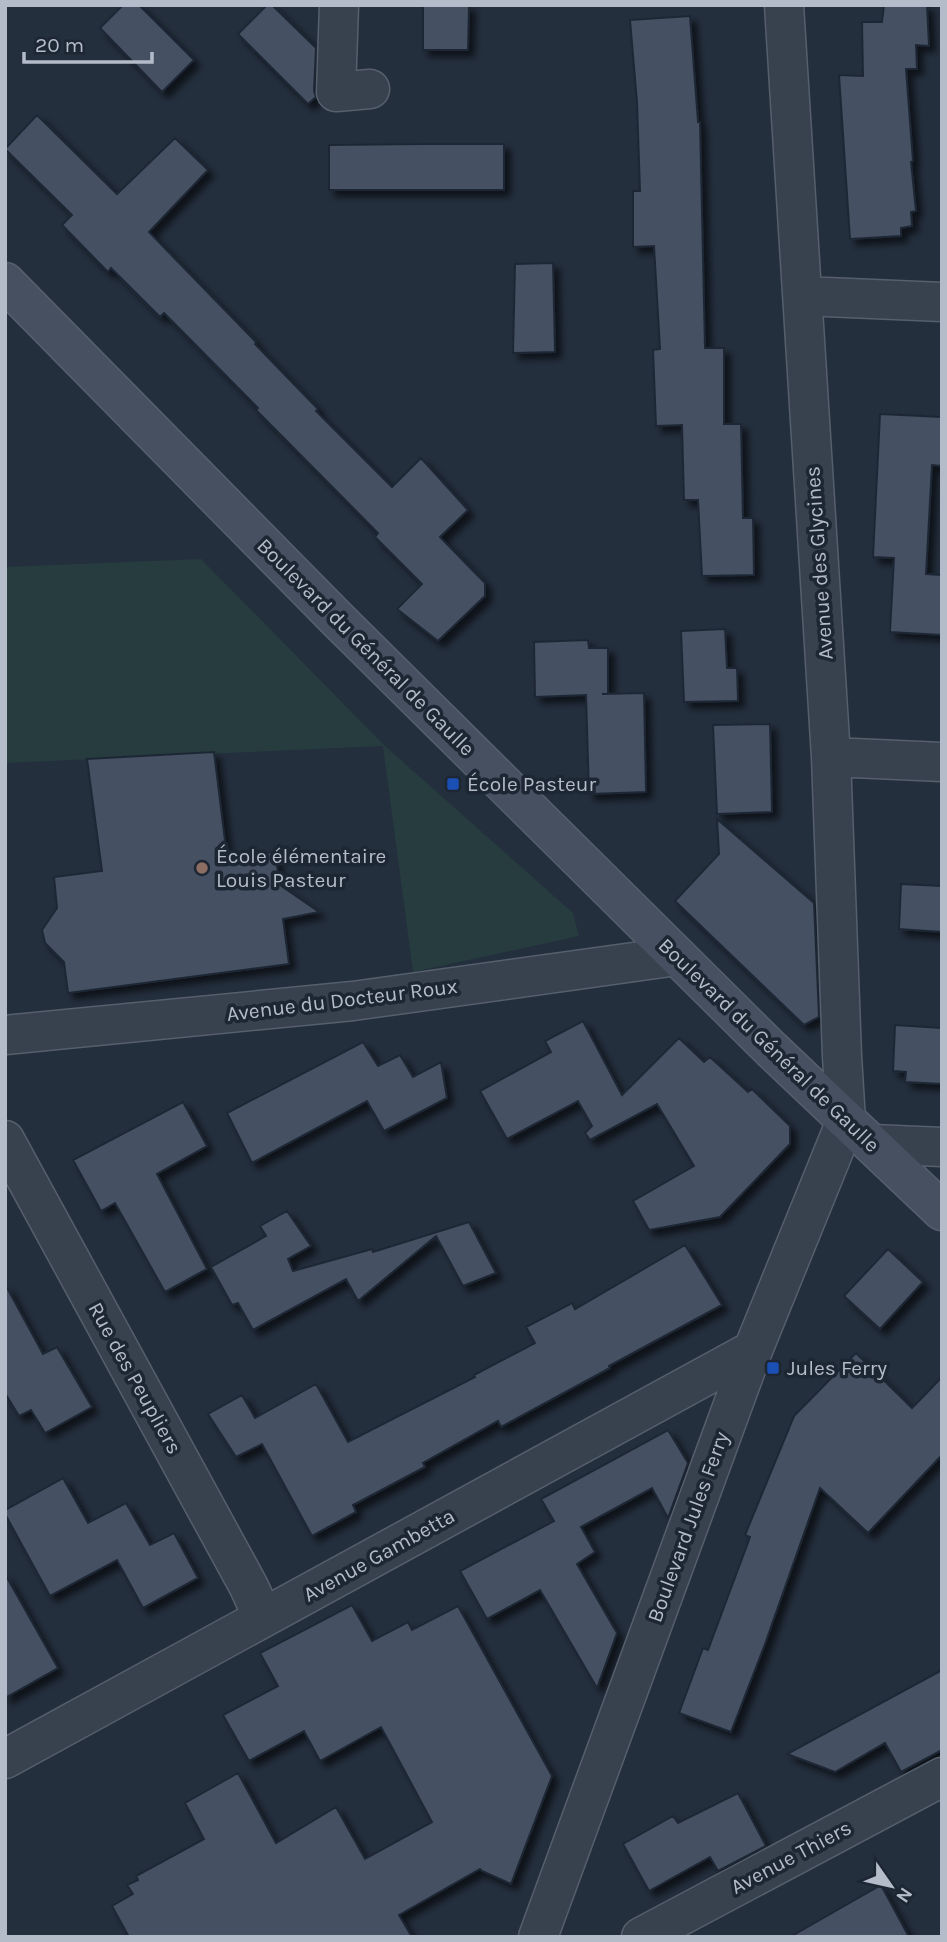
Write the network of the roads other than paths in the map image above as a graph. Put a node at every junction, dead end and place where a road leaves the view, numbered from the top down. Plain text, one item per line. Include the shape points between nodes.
1 (339, 5) edge
2 (784, 5) edge
3 (370, 89) dead end
4 (5, 282) edge
5 (803, 296) junction
6 (942, 302) edge
7 (831, 757) junction
8 (942, 762) edge
9 (677, 956) junction
10 (5, 1035) edge
11 (859, 1132) junction
12 (5, 1140) edge
13 (942, 1147) edge
14 (942, 1211) edge
15 (753, 1350) junction
16 (263, 1618) junction
17 (5, 1759) edge
18 (942, 1777) edge
19 (538, 1937) edge
20 (641, 1937) edge

1 - 3 street via 336,92
2 - 5 street, Avenue des Glycines
4 - 9 street, Boulevard du Général de Gaulle
5 - 6 street
5 - 7 street, Avenue des Glycines
7 - 8 street
7 - 11 street, Avenue des Glycines via 842,1056
9 - 10 street, Avenue du Docteur Roux via 353,1001
9 - 11 street, Boulevard du Général de Gaulle
11 - 13 street
11 - 14 street, Boulevard du Général de Gaulle
11 - 15 street, Boulevard Jules Ferry
12 - 16 street, Rue des Peupliers
15 - 16 street, Avenue Gambetta
15 - 19 street, Boulevard Jules Ferry
16 - 17 street, Avenue Gambetta
18 - 20 street, Avenue Thiers

